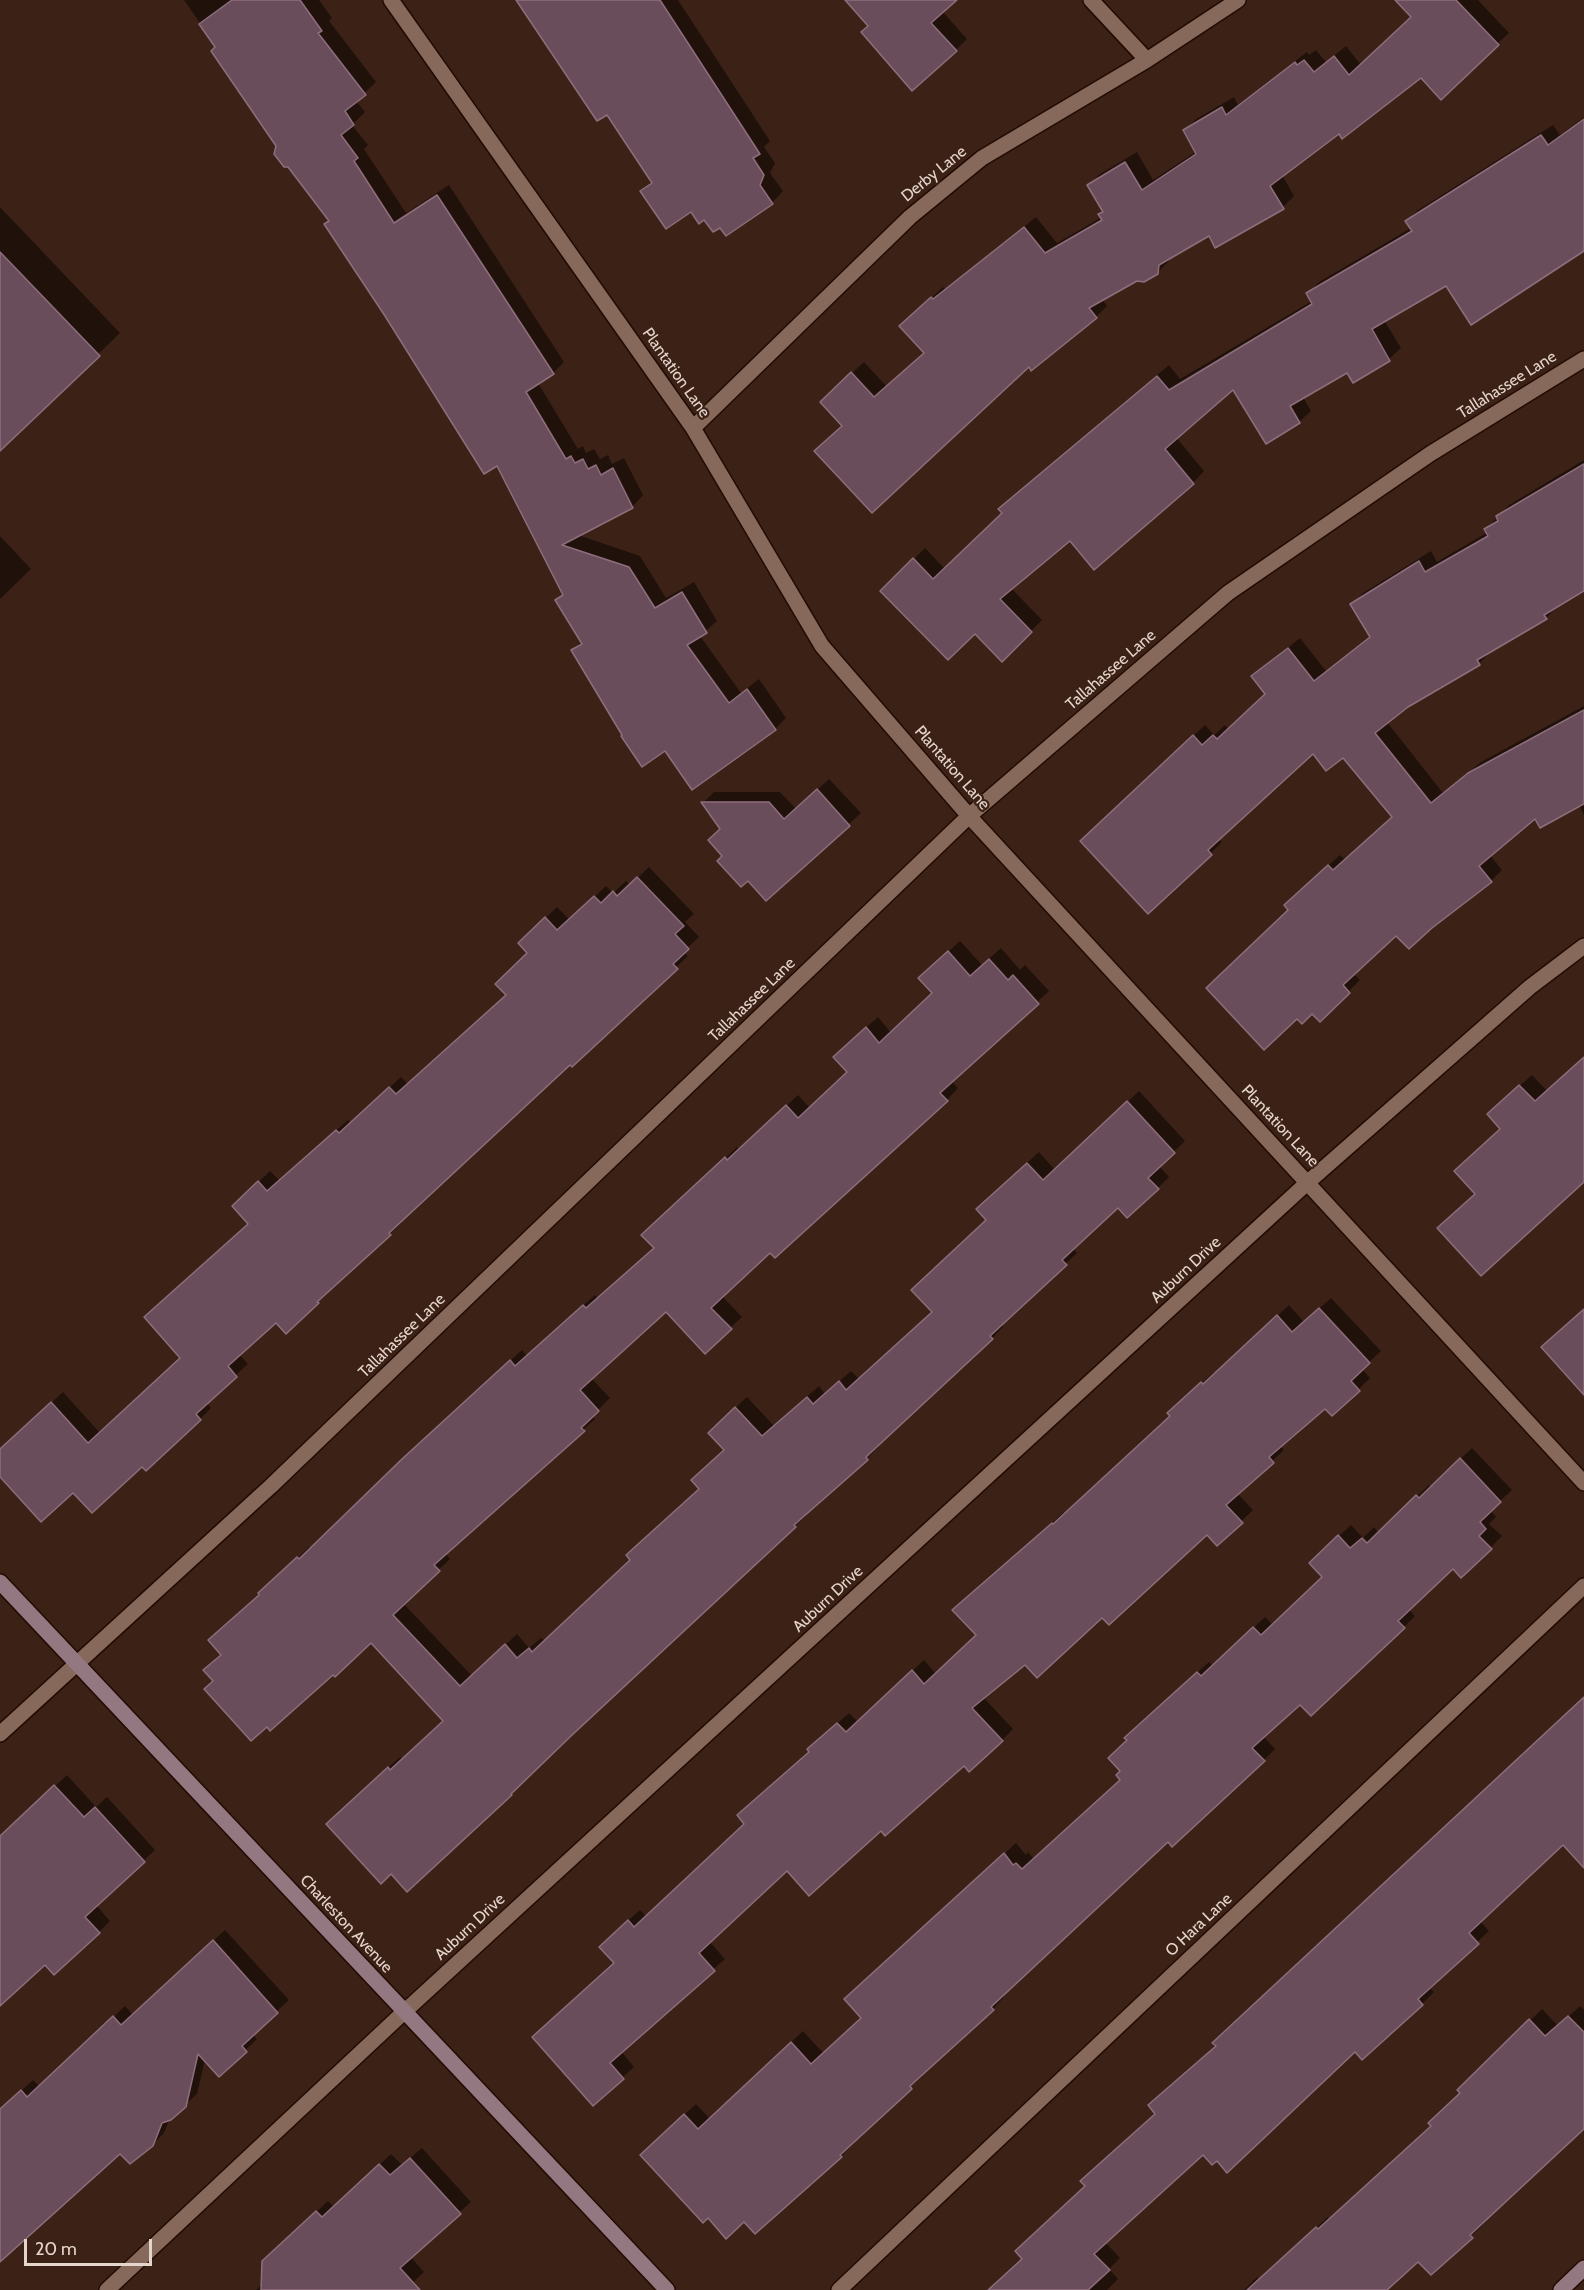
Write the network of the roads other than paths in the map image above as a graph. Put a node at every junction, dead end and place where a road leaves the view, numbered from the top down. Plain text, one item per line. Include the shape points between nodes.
1 (391, 0) edge
2 (1090, 0) edge
3 (1238, 0) edge
4 (1147, 60) junction
5 (1584, 359) edge
6 (693, 428) junction
7 (969, 816) junction
8 (1584, 946) edge
9 (1307, 1183) junction
10 (1584, 1483) edge
11 (0, 1582) edge
12 (1584, 1586) edge
13 (77, 1664) junction
14 (0, 1734) edge
15 (404, 2012) junction
16 (1584, 2268) edge
17 (107, 2290) edge
18 (666, 2290) edge
19 (839, 2290) edge
20 (1561, 2290) edge

1 - 6 street, Plantation Lane
2 - 4 street
3 - 4 street, Derby Lane
4 - 6 street, Derby Lane via 982,158 919,209
5 - 7 street, Tallahassee Lane via 1430,454 1228,593
6 - 7 street, Plantation Lane via 822,646
7 - 9 street, Plantation Lane
7 - 13 street, Tallahassee Lane via 271,1486
8 - 9 street, Auburn Drive via 1530,987
9 - 10 street, Plantation Lane
9 - 15 street, Auburn Drive
11 - 13 street, Charleston Avenue
12 - 19 street, O Hara Lane
13 - 14 street, Tallahassee Lane
13 - 15 street, Charleston Avenue
15 - 17 street, Auburn Drive
15 - 18 street, Charleston Avenue
16 - 20 street

